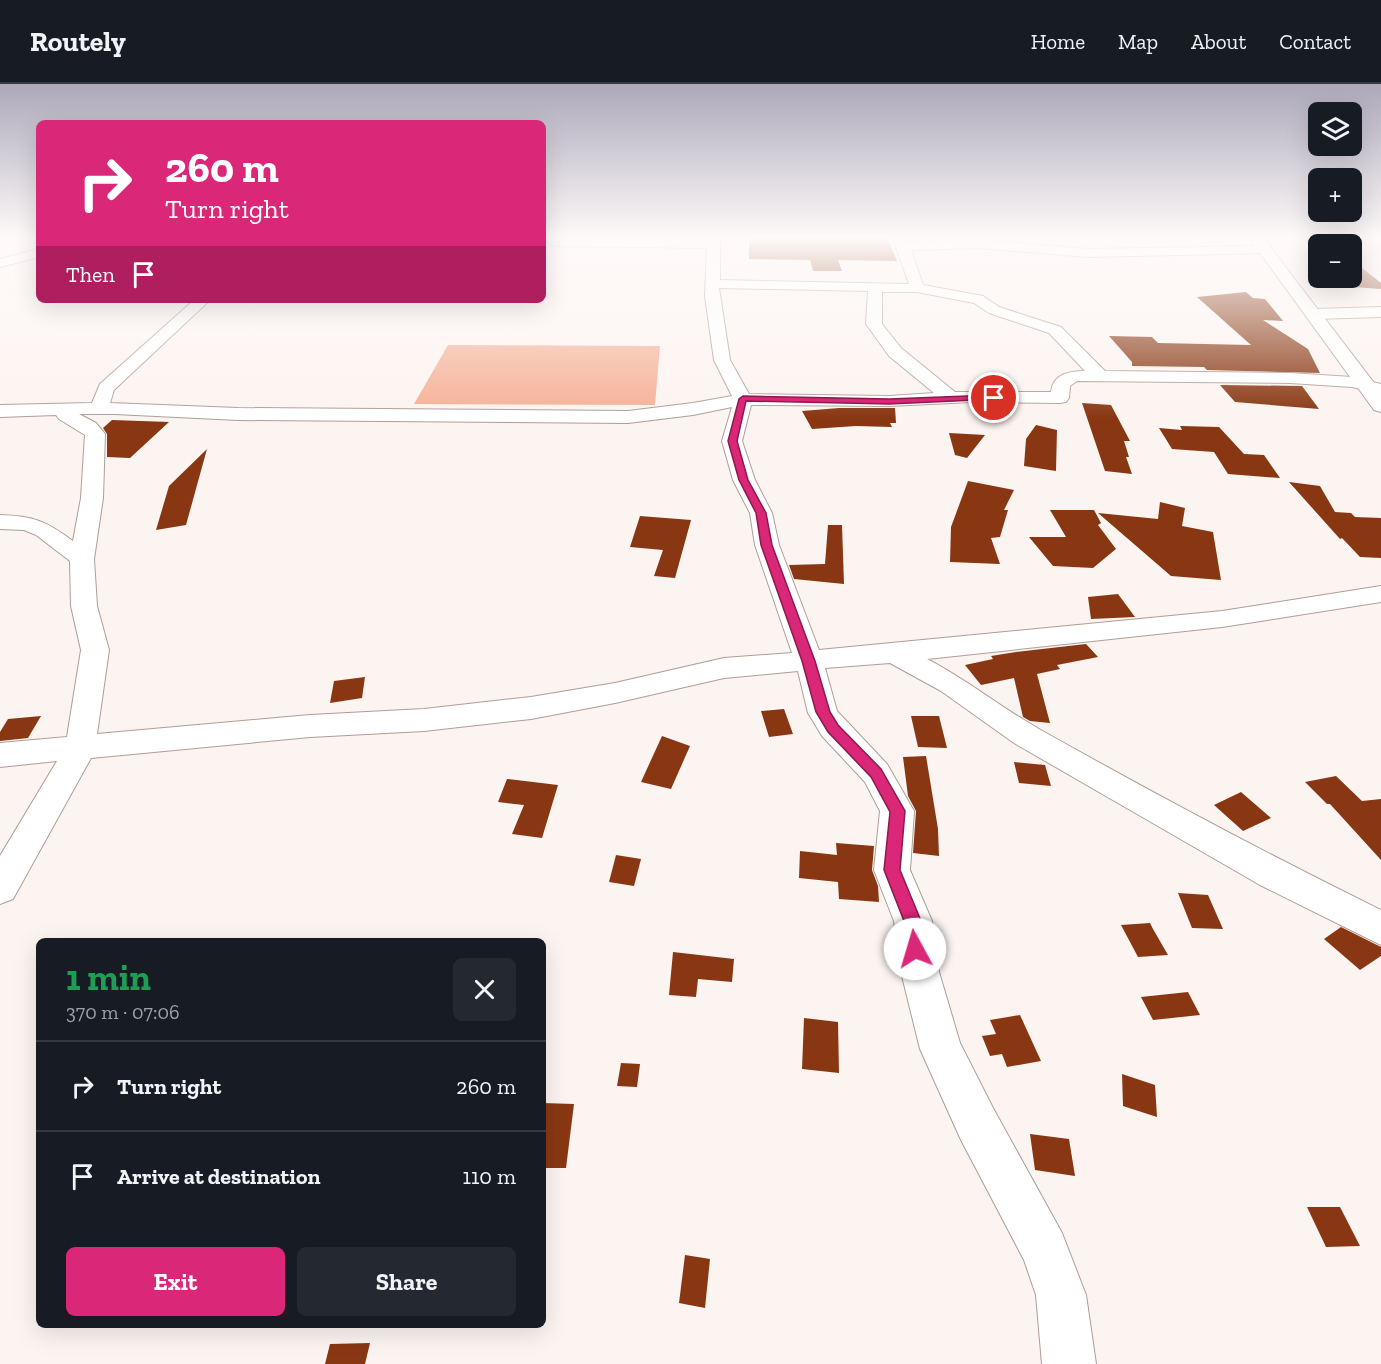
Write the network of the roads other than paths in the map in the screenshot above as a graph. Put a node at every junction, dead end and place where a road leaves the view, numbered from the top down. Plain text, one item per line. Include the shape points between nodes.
1 (712, 299) edge
2 (875, 299) edge
3 (977, 299) edge
4 (1302, 299) edge
5 (200, 303) edge
6 (1381, 312) edge
7 (1313, 314) junction
8 (1100, 376) junction
9 (1373, 387) edge
10 (951, 398) junction
11 (743, 399) junction
12 (1381, 405) edge
13 (99, 409) junction
14 (63, 410) junction
15 (0, 411) edge
16 (0, 522) edge
17 (82, 558) junction
18 (1381, 594) edge
19 (894, 653) junction
20 (809, 661) junction
21 (81, 748) junction
22 (0, 755) edge
23 (0, 888) edge
24 (1381, 928) edge
25 (1069, 1364) edge

1 - 11 street via 722,360
2 - 10 street via 874,324 895,352
3 - 8 street via 994,310 1055,330
4 - 7 street
5 - 13 street via 106,388
6 - 7 street
7 - 9 street
8 - 9 street via 1290,378
8 - 10 street via 1064,380 1059,386 1060,398
9 - 12 street
10 - 11 street
11 - 13 street via 628,417
11 - 20 street via 732,441 744,480 761,513 770,555
13 - 14 street
14 - 15 street
14 - 17 street via 95,434 92,498
16 - 17 street via 28,523 44,530
17 - 21 street via 84,606 95,650
18 - 19 street via 1222,620
19 - 20 street
19 - 24 street via 951,684 1024,735 1273,874
20 - 21 street via 724,668 531,708
20 - 25 street via 823,712 876,773 897,811 892,870 913,921 920,972 941,1049 1045,1251 1061,1295
21 - 22 street
21 - 23 street

